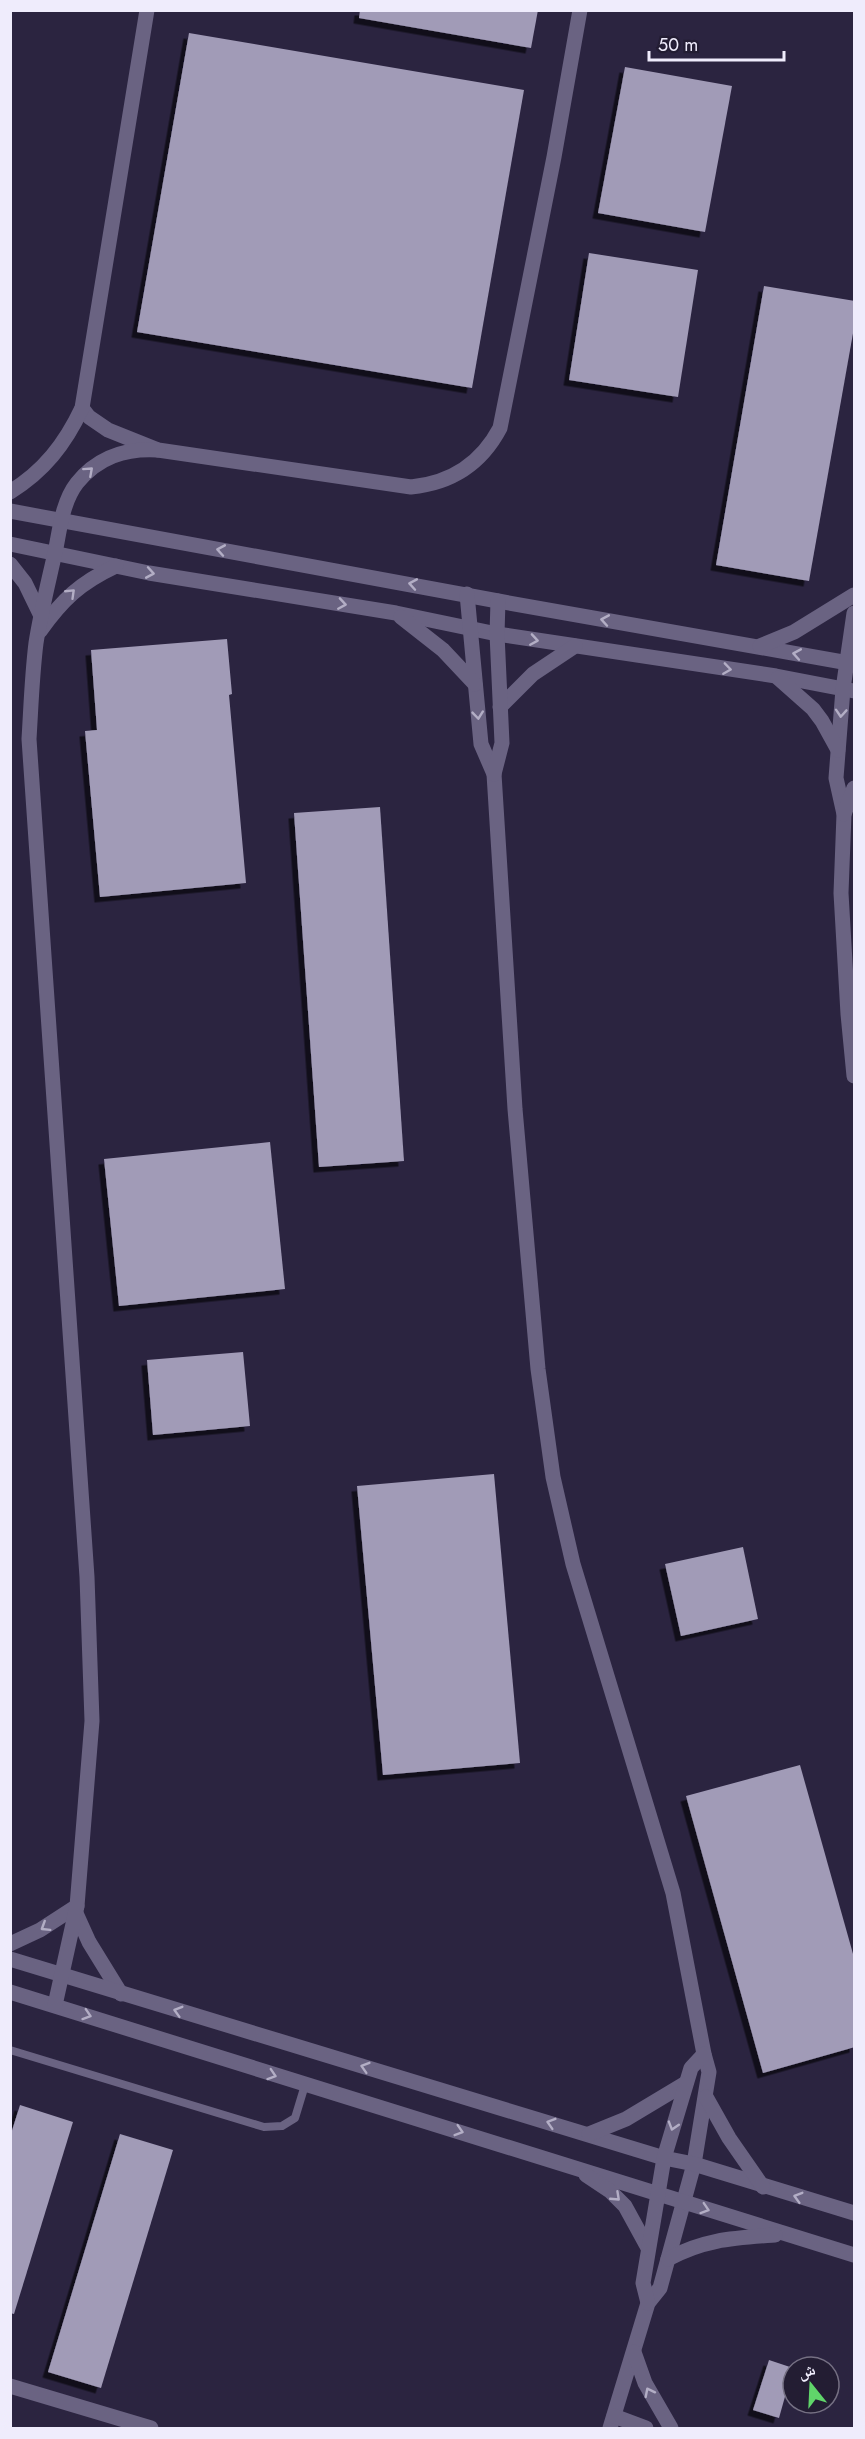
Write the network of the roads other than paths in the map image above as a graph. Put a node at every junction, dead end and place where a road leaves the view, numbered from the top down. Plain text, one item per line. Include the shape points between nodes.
1 (147, 10) edge
2 (580, 10) edge
3 (82, 408) junction
4 (158, 450) junction
5 (10, 492) edge
6 (10, 511) edge
7 (62, 521) junction
8 (10, 544) edge
9 (55, 554) junction
10 (10, 564) edge
11 (116, 566) junction
12 (467, 594) junction
13 (855, 595) edge
14 (498, 601) junction
15 (396, 613) junction
16 (855, 613) edge
17 (41, 616) junction
18 (469, 628) junction
19 (38, 634) junction
20 (496, 634) junction
21 (575, 646) junction
22 (759, 647) junction
23 (851, 663) edge
24 (776, 676) junction
25 (475, 684) junction
26 (849, 690) edge
27 (500, 707) junction
28 (838, 750) junction
29 (494, 774) junction
30 (855, 788) edge
31 (844, 814) junction
32 (855, 1076) edge
33 (76, 1908) junction
34 (10, 1944) edge
35 (10, 1959) edge
36 (62, 1975) junction
37 (10, 1992) edge
38 (121, 1994) junction
39 (55, 2005) junction
40 (10, 2050) edge
41 (704, 2054) junction
42 (686, 2083) junction
43 (305, 2085) junction
44 (706, 2097) junction
45 (589, 2134) junction
46 (664, 2158) junction
47 (568, 2164) junction
48 (694, 2164) junction
49 (763, 2187) junction
50 (659, 2193) junction
51 (683, 2202) junction
52 (855, 2213) edge
53 (784, 2234) junction
54 (648, 2248) junction
55 (855, 2255) edge
56 (668, 2259) junction
57 (648, 2303) junction
58 (634, 2352) junction
59 (10, 2386) edge
60 (612, 2422) edge
61 (151, 2428) edge
62 (646, 2428) edge
63 (670, 2428) edge

1 - 3 street
2 - 4 street via 500,428 484,453 450,478 411,487
3 - 4 street via 108,430
3 - 5 street via 44,467
7 -> 4 street via 66,502 87,471 120,452
6 - 7 street
7 - 9 street
12 -> 7 street
8 - 9 street
9 - 11 street
9 - 17 street
10 - 17 street via 25,583
11 -> 15 street
19 -> 11 street via 53,612 80,586
12 - 14 street
12 - 18 street
13 - 22 street via 794,632
14 - 20 street
22 -> 14 street
15 - 18 street
15 - 25 street via 443,650
16 - 23 street
17 - 19 street
18 - 20 street
18 - 25 street
19 - 33 street via 29,739 86,1565 92,1721
20 -> 21 street
20 - 27 street
21 -> 24 street
21 - 27 street via 533,674
23 -> 22 street
23 - 26 street
24 - 26 street
24 - 28 street via 813,709
25 -> 29 street via 481,744
26 -> 28 street
27 - 29 street via 502,743
28 - 31 street via 836,778
29 - 41 street via 515,1109 538,1370 553,1477 573,1563 673,1893
30 - 31 street
31 - 32 street via 842,893
33 -> 34 street
33 - 36 street
33 - 38 street via 89,1942
35 - 36 street
36 - 38 street
36 - 39 street
37 - 39 street
45 -> 38 street
39 -> 43 street
40 - 43 lane via 264,2127 282,2126 295,2118
41 - 42 street via 691,2068
41 - 44 street via 710,2072
42 - 45 street via 626,2120
42 -> 46 street
43 -> 47 street
44 - 48 street
44 - 49 street
45 - 46 street
46 - 48 street
46 - 50 street
47 - 50 street
47 -> 54 street via 626,2206
48 - 49 street
48 - 51 street
52 -> 49 street
50 - 51 street
50 - 54 street
51 -> 53 street
51 - 56 street
53 - 55 street
53 - 56 street via 722,2238 688,2247
54 - 57 street via 644,2283
56 - 57 street via 660,2288
57 - 58 street
58 - 60 street
63 -> 58 street via 645,2384
59 - 61 street
60 - 62 street

